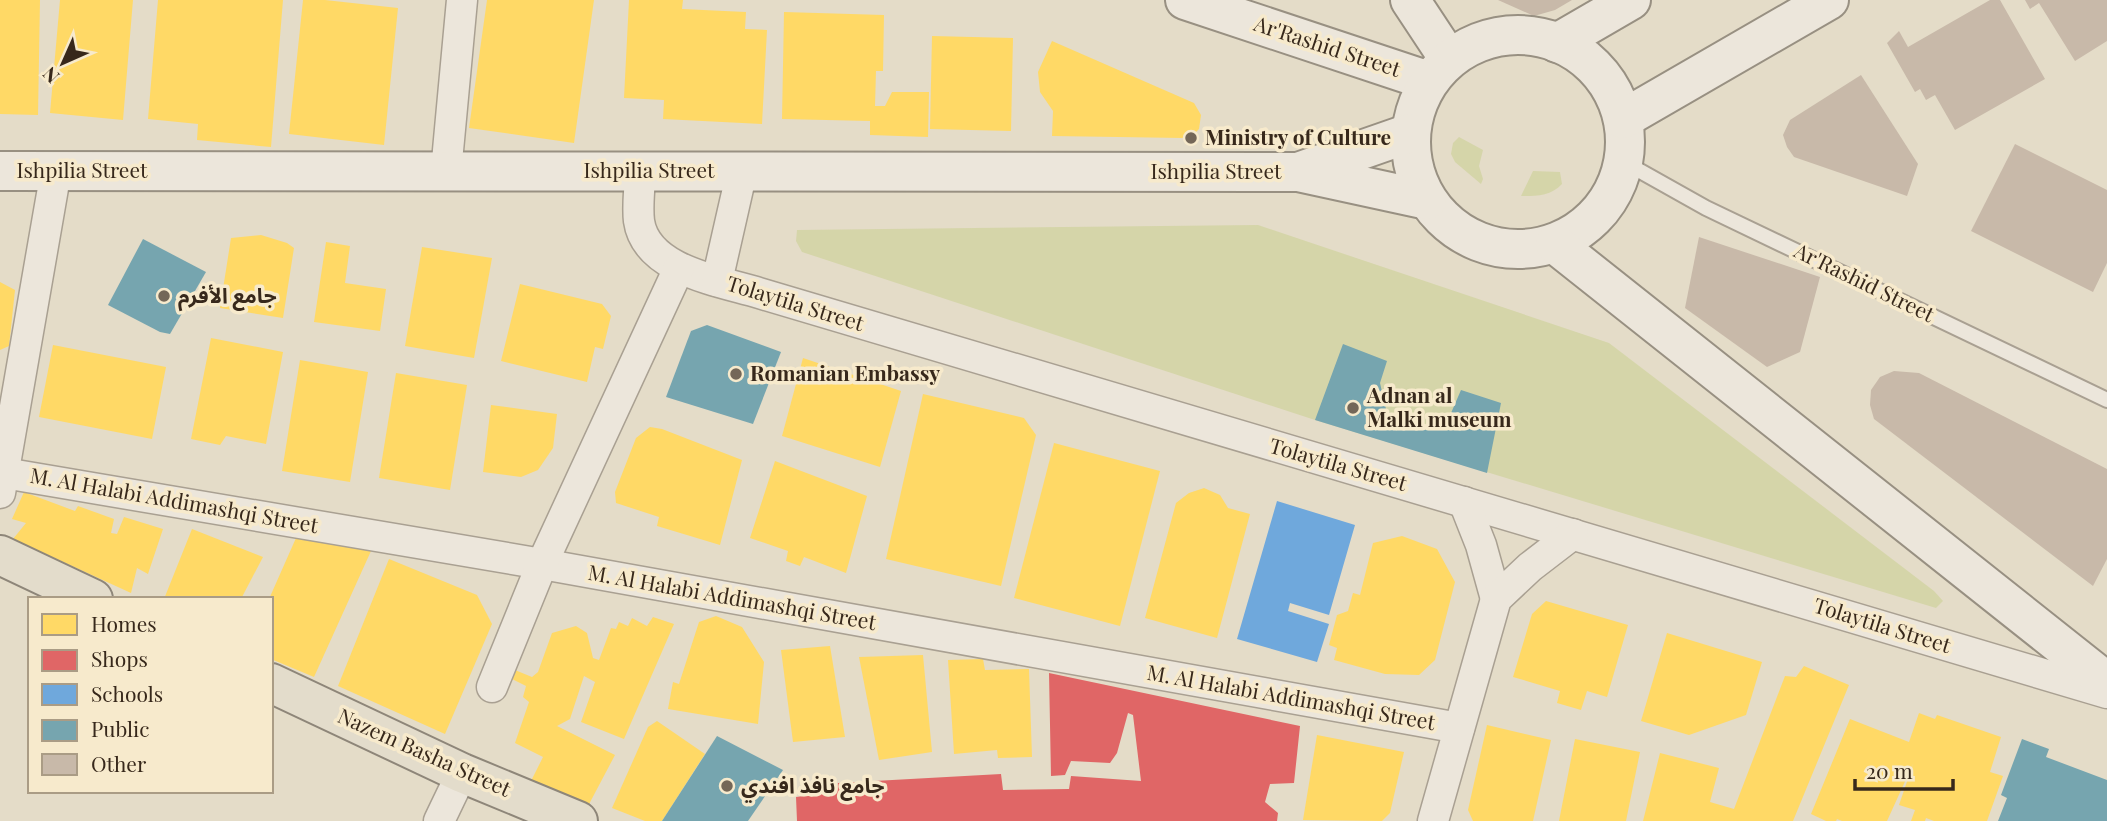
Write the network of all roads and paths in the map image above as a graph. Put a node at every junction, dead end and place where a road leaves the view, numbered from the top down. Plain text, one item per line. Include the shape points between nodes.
1 (462, 0) edge
2 (1185, 0) edge
3 (1410, 0) edge
4 (1631, 0) edge
5 (1829, 0) edge
6 (1557, 43) junction
7 (1439, 70) junction
8 (1623, 119) junction
9 (1410, 133) junction
10 (1624, 162) junction
11 (640, 171) junction
12 (0, 172) edge
13 (56, 172) junction
14 (446, 172) junction
15 (742, 172) junction
16 (1298, 172) junction
17 (1427, 200) junction
18 (1555, 244) junction
19 (679, 268) junction
20 (717, 281) junction
21 (2107, 400) edge
22 (2, 483) edge
23 (1464, 502) junction
24 (1573, 534) junction
25 (0, 555) edge
26 (542, 564) junction
27 (89, 597) edge
28 (1496, 599) junction
29 (2107, 682) edge
30 (273, 684) edge
31 (492, 687) dead end
32 (2107, 693) edge
33 (1459, 728) junction
34 (462, 773) junction
35 (439, 821) edge
36 (578, 821) edge
37 (1433, 821) edge

1 - 14 street
2 - 7 main road, Ar'Rashid Street
3 - 7 main road
4 - 6 main road
5 - 8 main road
6 - 7 main road via 1530,36 1501,36 1474,44
6 - 8 main road via 1587,60 1609,86
7 - 9 main road via 1416,106
8 - 10 main road
9 - 16 main road
9 - 17 main road via 1413,168
10 - 18 main road via 1615,190 1599,214
10 - 21 lane, Ar'Rashid Street via 1706,208
11 - 14 main road, Ishpilia Street
11 - 15 main road, Ishpilia Street
11 - 19 street, Tolaytila Street via 639,221 645,237 664,260
12 - 13 main road, Ishpilia Street
13 - 14 main road, Ishpilia Street
13 - 22 street
15 - 16 main road, Ishpilia Street
15 - 20 street
16 - 17 main road
17 - 18 main road via 1447,223 1472,240 1501,248
18 - 29 main road
19 - 20 street, Tolaytila Street
19 - 26 street
20 - 23 street, Tolaytila Street
22 - 26 street, M. Al Halabi Addimashqi Street
23 - 24 street, Tolaytila Street
23 - 28 street
24 - 28 street
24 - 32 street, Tolaytila Street
25 - 27 main road
26 - 31 street
26 - 33 street, M. Al Halabi Addimashqi Street
28 - 33 street
30 - 34 main road, Nazem Basha Street
33 - 37 street
34 - 35 street
34 - 36 main road, Nazem Basha Street

